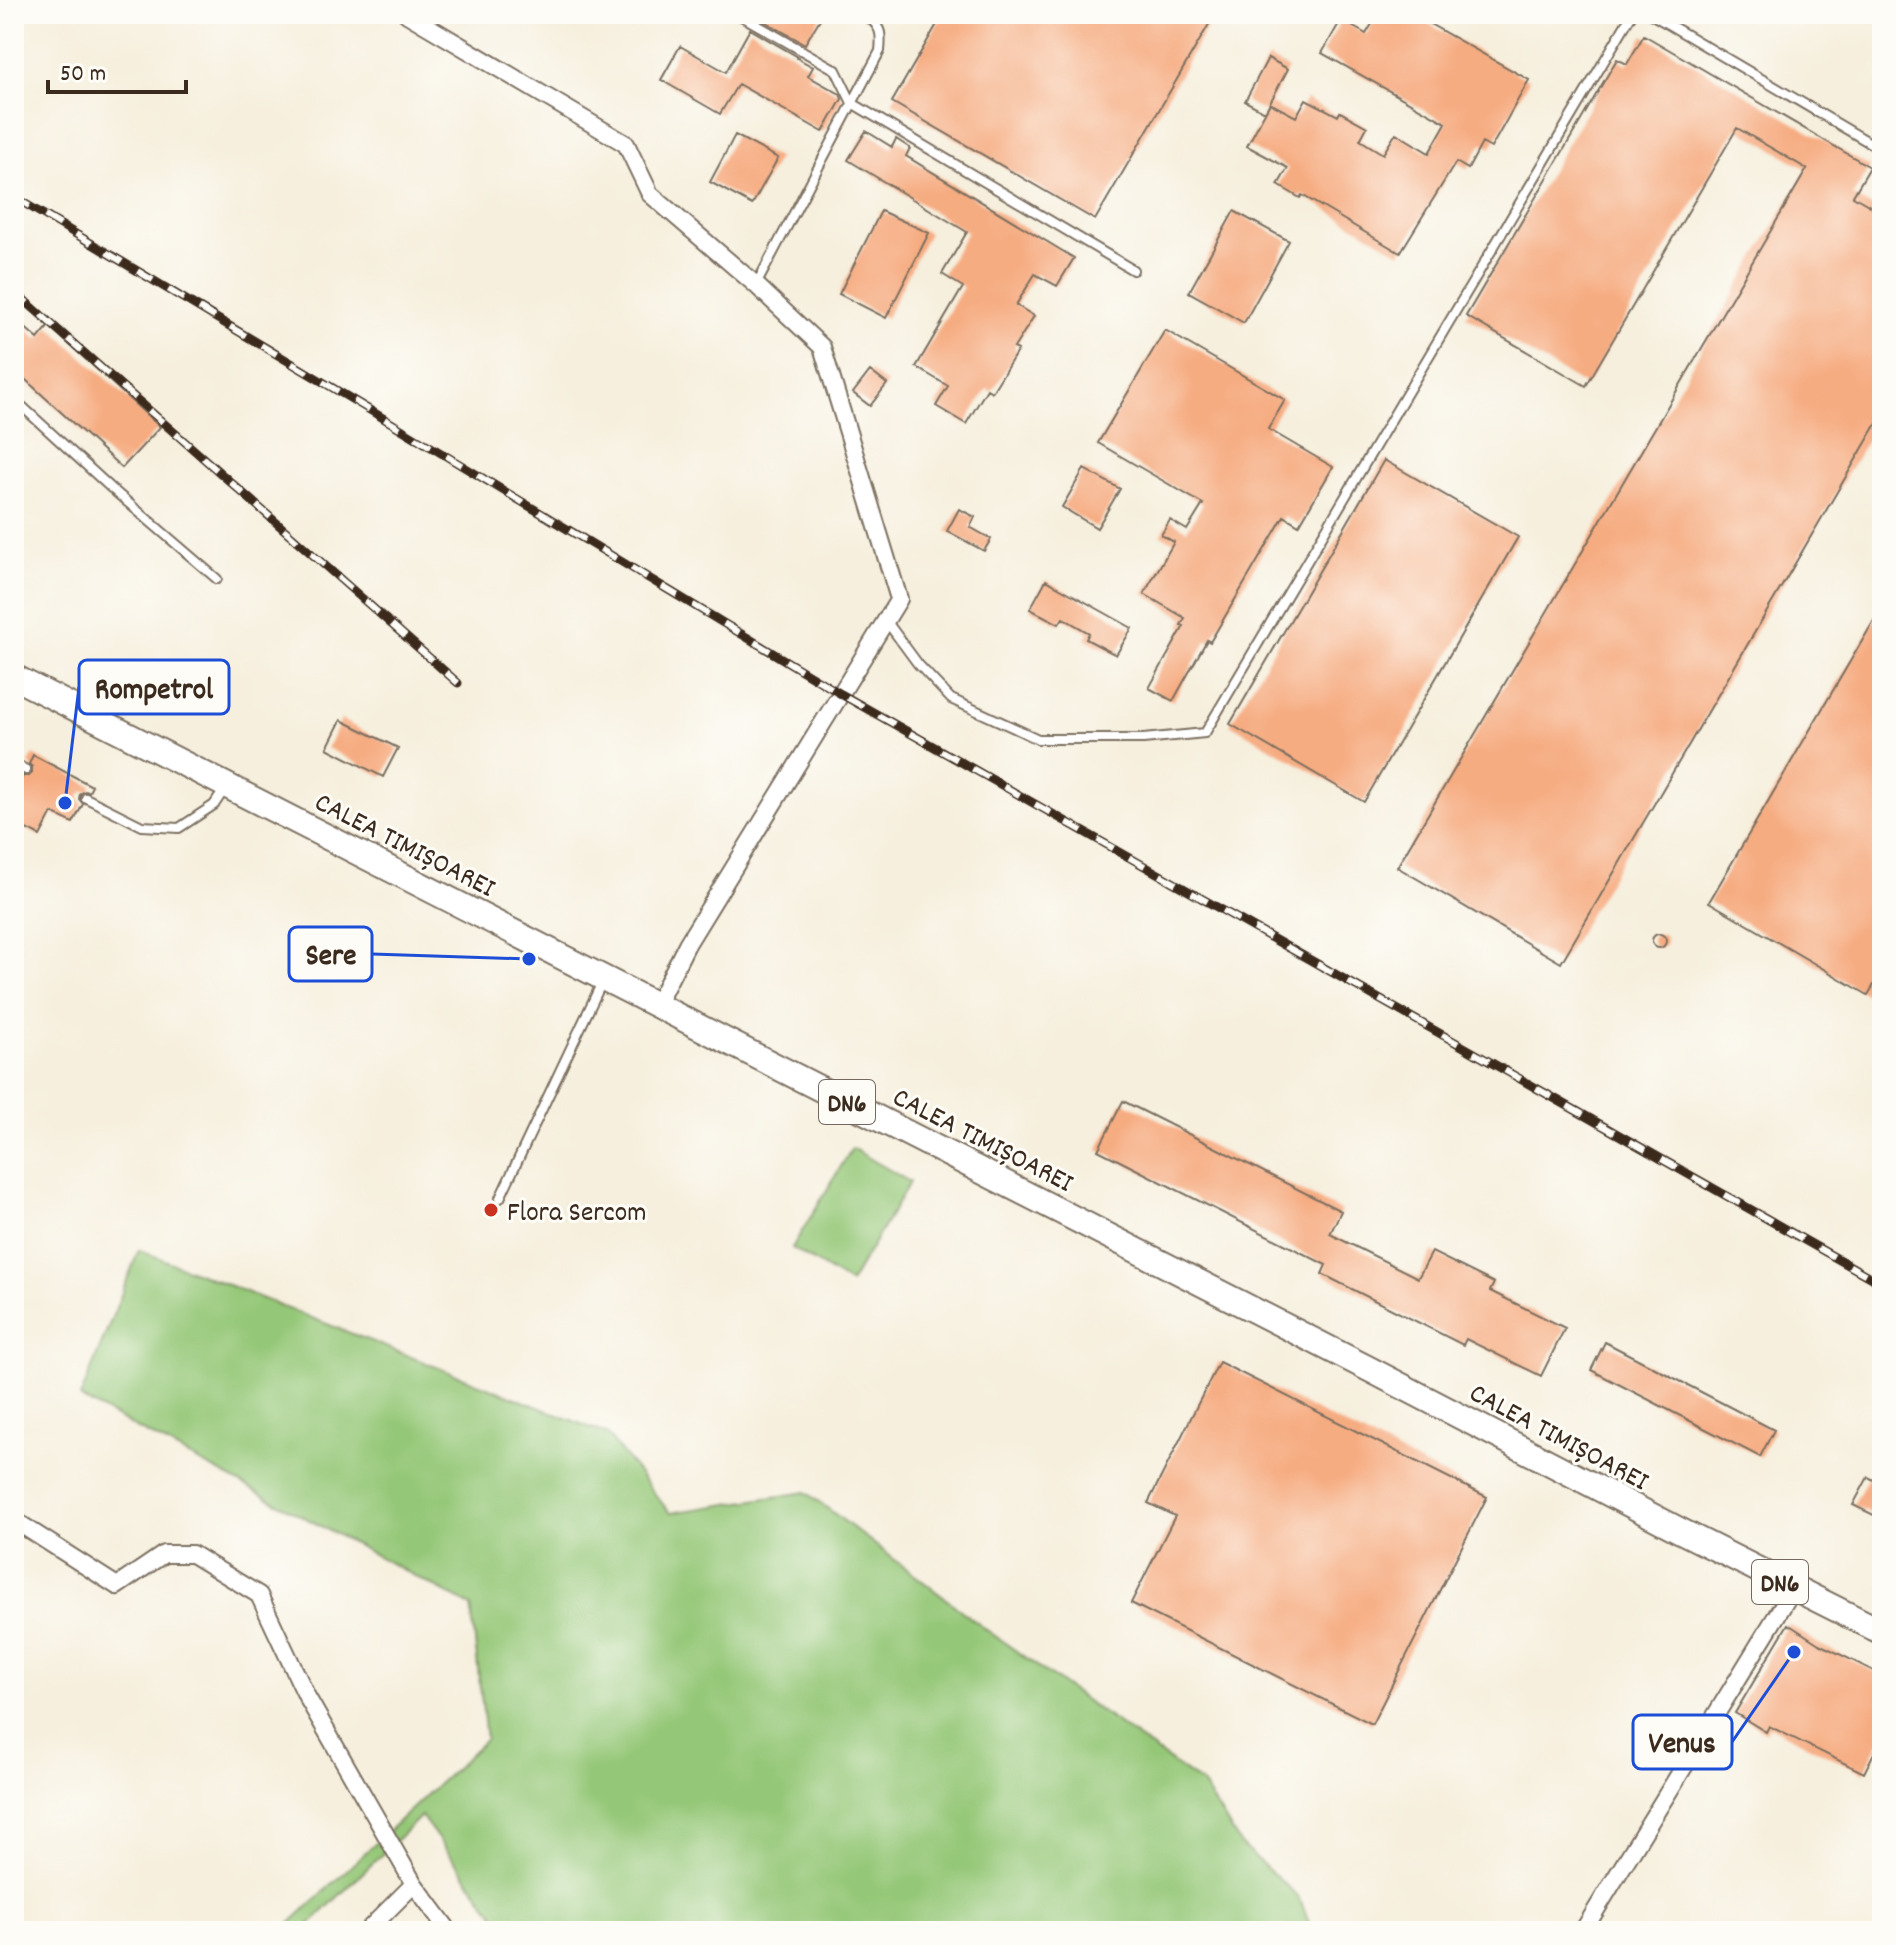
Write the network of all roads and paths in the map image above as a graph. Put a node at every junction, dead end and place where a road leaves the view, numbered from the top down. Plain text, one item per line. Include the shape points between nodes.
1 (407, 14) edge
2 (738, 14) edge
3 (865, 14) edge
4 (1632, 14) edge
5 (1651, 14) edge
6 (852, 103) junction
7 (1882, 150) edge
8 (1133, 270) dead end
9 (756, 285) junction
10 (14, 399) edge
11 (217, 579) dead end
12 (886, 621) junction
13 (14, 677) edge
14 (14, 763) edge
15 (26, 770) dead end
16 (227, 786) junction
17 (86, 798) dead end
18 (604, 978) junction
19 (657, 1004) junction
20 (500, 1198) dead end
21 (14, 1520) edge
22 (1793, 1589) junction
23 (1882, 1632) edge
24 (414, 1884) junction
25 (367, 1931) edge
26 (449, 1931) edge
27 (1583, 1931) edge

1 - 9 street via 626,144 650,194
2 - 6 lane via 836,70
3 - 6 lane via 882,33 880,51
4 - 12 lane via 1205,733 1038,739 951,699
5 - 7 lane
6 - 8 lane
6 - 9 lane
9 - 12 street via 822,347 899,599
10 - 11 lane
12 - 19 street via 687,944
13 - 16 main road, CALEA TIMIȘOAREI / DN6
14 - 15 lane
16 - 17 lane via 214,805 179,828 142,826
16 - 18 main road, CALEA TIMIȘOAREI / DN6
18 - 19 main road, CALEA TIMIȘOAREI / DN6
18 - 20 lane
19 - 22 main road, CALEA TIMIȘOAREI / DN6
21 - 24 street via 117,1586 164,1554 192,1554 259,1595 307,1697
22 - 23 main road, CALEA TIMIȘOAREI / DN6
22 - 27 street
24 - 25 street
24 - 26 street

